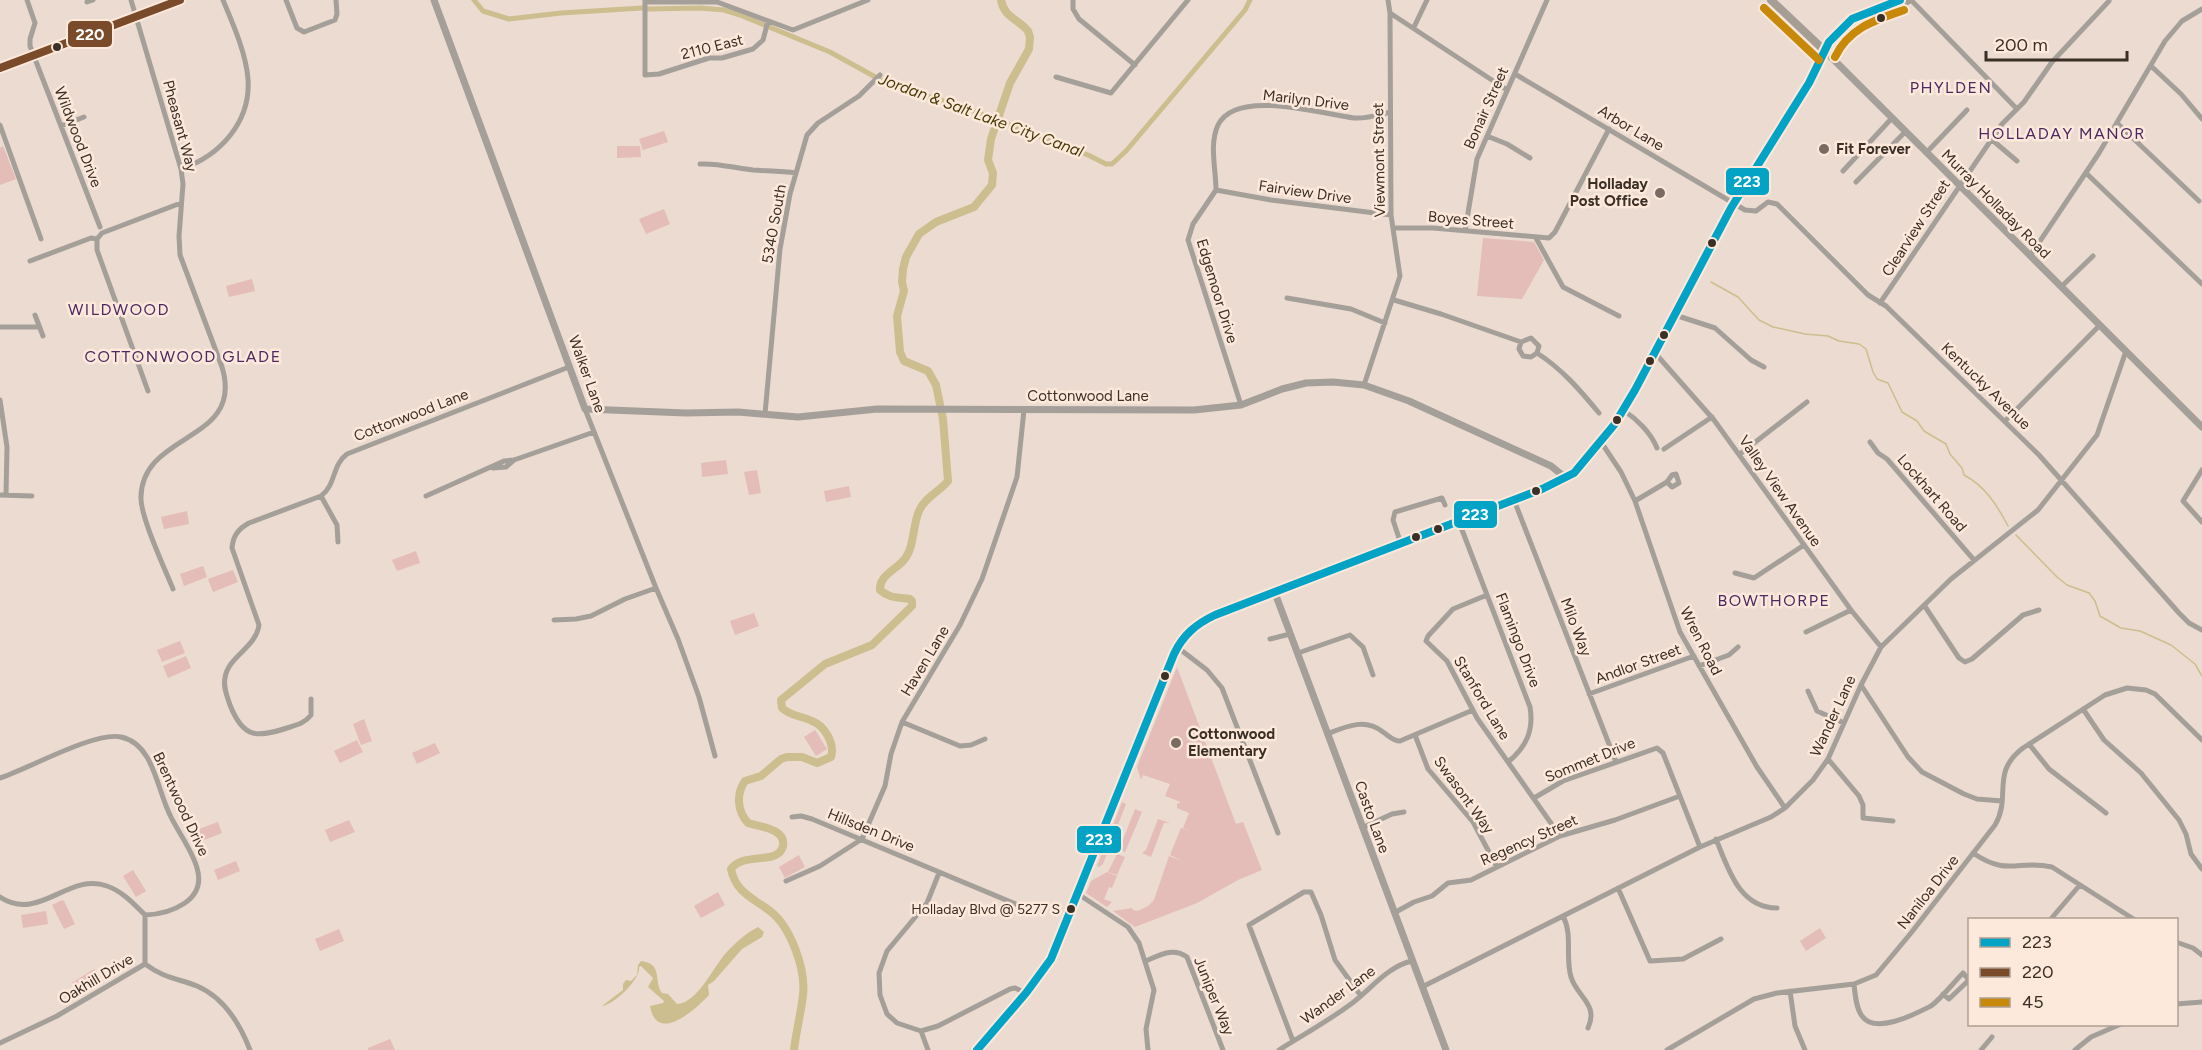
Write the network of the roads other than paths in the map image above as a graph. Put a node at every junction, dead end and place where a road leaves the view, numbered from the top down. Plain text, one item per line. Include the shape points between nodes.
1 (27, 0) edge
2 (131, 0) edge
3 (180, 0) edge
4 (223, 0) edge
5 (286, 0) edge
6 (336, 0) edge
7 (434, 0) edge
8 (844, 0) edge
9 (868, 0) edge
10 (1073, 0) edge
11 (1188, 0) edge
12 (1388, 0) edge
13 (1427, 0) edge
14 (1547, 0) edge
15 (1771, 0) edge
16 (1900, 0) edge
17 (1910, 0) edge
18 (717, 1) edge
19 (2109, 1) edge
20 (645, 5) edge
21 (846, 9) junction
22 (2202, 9) edge
23 (1390, 14) junction
24 (137, 17) junction
25 (1856, 20) junction
26 (767, 25) junction
27 (1414, 27) junction
28 (1826, 52) junction
29 (34, 55) junction
30 (1135, 65) junction
31 (2151, 66) junction
32 (0, 68) edge
33 (1515, 74) junction
34 (880, 75) dead end
35 (1056, 77) dead end
36 (1506, 90) junction
37 (2202, 104) edge
38 (2017, 109) junction
39 (1967, 110) dead end
40 (2196, 111) junction
41 (1390, 112) junction
42 (84, 117) dead end
43 (1892, 118) junction
44 (2202, 119) edge
45 (2117, 123) junction
46 (0, 125) edge
47 (61, 126) junction
48 (1609, 129) junction
49 (1905, 132) junction
50 (1486, 136) junction
51 (1991, 140) junction
52 (1926, 153) junction
53 (1530, 158) dead end
54 (2017, 161) dead end
55 (700, 164) dead end
56 (181, 169) junction
57 (1843, 171) dead end
58 (796, 173) junction
59 (2086, 173) junction
60 (1856, 182) dead end
61 (1959, 185) junction
62 (1216, 190) junction
63 (2199, 201) dead end
64 (181, 203) junction
65 (1733, 204) junction
66 (1391, 215) junction
67 (100, 227) dead end
68 (1393, 228) junction
69 (1465, 231) junction
70 (1536, 238) junction
71 (41, 239) dead end
72 (97, 239) junction
73 (2030, 256) junction
74 (2093, 256) dead end
75 (30, 261) dead end
76 (2202, 284) edge
77 (2061, 286) junction
78 (1287, 298) dead end
79 (1394, 300) junction
80 (1880, 303) junction
81 (35, 315) dead end
82 (1674, 315) junction
83 (1619, 316) dead end
84 (1386, 323) junction
85 (2100, 325) junction
86 (0, 327) edge
87 (39, 327) junction
88 (43, 336) dead end
89 (1521, 342) junction
90 (2126, 351) junction
91 (1537, 353) junction
92 (1655, 353) junction
93 (569, 367) junction
94 (1764, 367) dead end
95 (1364, 385) junction
96 (148, 391) dead end
97 (0, 400) edge
98 (1807, 402) dead end
99 (1241, 405) junction
100 (585, 409) junction
101 (1024, 410) junction
102 (1623, 410) junction
103 (1599, 413) dead end
104 (765, 414) junction
105 (1712, 417) junction
106 (2005, 421) junction
107 (2202, 427) edge
108 (594, 432) junction
109 (1601, 442) junction
110 (1870, 442) dead end
111 (1657, 448) dead end
112 (1664, 449) dead end
113 (1740, 454) junction
114 (2202, 470) edge
115 (1566, 478) junction
116 (1667, 482) dead end
117 (2062, 482) junction
118 (3, 495) edge
119 (32, 496) dead end
120 (321, 496) junction
121 (426, 496) dead end
122 (1515, 500) junction
123 (1635, 501) junction
124 (1445, 505) dead end
125 (1459, 522) junction
126 (2202, 522) edge
127 (338, 542) dead end
128 (1401, 544) junction
129 (1804, 545) junction
130 (1974, 561) junction
131 (1735, 573) dead end
132 (656, 588) junction
133 (173, 589) dead end
134 (1275, 593) junction
135 (1488, 595) junction
136 (1924, 605) junction
137 (1851, 610) junction
138 (2039, 610) dead end
139 (554, 620) dead end
140 (2202, 630) edge
141 (1806, 632) dead end
142 (1290, 634) junction
143 (1269, 639) dead end
144 (1177, 647) junction
145 (1738, 647) dead end
146 (1881, 647) junction
147 (1298, 653) junction
148 (1694, 656) junction
149 (1699, 666) junction
150 (1373, 675) dead end
151 (1861, 685) junction
152 (1808, 691) dead end
153 (1589, 694) junction
154 (311, 699) dead end
155 (2083, 709) junction
156 (1473, 710) junction
157 (902, 722) junction
158 (1844, 723) junction
159 (1327, 734) junction
160 (1414, 735) junction
161 (986, 739) dead end
162 (2202, 740) edge
163 (2029, 744) junction
164 (715, 756) dead end
165 (1828, 759) junction
166 (1508, 762) junction
167 (1616, 762) junction
168 (0, 778) edge
169 (1680, 796) junction
170 (1534, 798) junction
171 (2002, 801) junction
172 (1785, 808) junction
173 (1404, 812) dead end
174 (2106, 813) dead end
175 (792, 817) dead end
176 (1893, 820) dead end
177 (1362, 828) junction
178 (1278, 832) dead end
179 (1560, 836) junction
180 (862, 839) junction
181 (1716, 839) junction
182 (1700, 847) junction
183 (1973, 853) junction
184 (1497, 867) junction
185 (2202, 869) edge
186 (939, 873) junction
187 (786, 881) dead end
188 (2079, 886) junction
189 (1618, 888) junction
190 (1078, 894) junction
191 (0, 897) edge
192 (1026, 908) dead end
193 (1778, 908) dead end
194 (1394, 913) junction
195 (145, 915) junction
196 (1563, 916) junction
197 (2052, 918) edge
198 (2132, 918) edge
199 (1721, 939) dead end
200 (2178, 943) edge
201 (2202, 955) edge
202 (1146, 961) junction
203 (1412, 961) junction
204 (145, 964) junction
205 (1968, 979) edge
206 (1968, 981) edge
207 (1854, 984) junction
208 (1422, 987) junction
209 (1790, 991) junction
210 (1026, 993) junction
211 (1943, 994) junction
212 (1361, 996) junction
213 (2202, 1002) edge
214 (2178, 1004) edge
215 (2116, 1026) edge
216 (1588, 1028) dead end
217 (921, 1031) junction
218 (1992, 1037) dead end
219 (1293, 1041) junction
220 (0, 1043) edge
221 (250, 1050) edge
222 (928, 1050) edge
223 (977, 1050) edge
224 (1148, 1050) edge
225 (1223, 1050) edge
226 (1279, 1050) edge
227 (1446, 1050) edge
228 (1667, 1050) edge
229 (1805, 1050) edge
230 (1981, 1050) edge
231 (2075, 1050) edge

1 - 29 street, Wildwood Drive via 35,22 29,41
2 - 24 street, Pheasant Way
3 - 24 main road
4 - 56 street via 245,64 245,104 223,145
5 - 6 street via 297,28 304,32 335,20
7 - 93 street, Walker Lane
8 - 21 street
9 - 21 street
10 - 30 street via 1079,19
11 - 30 street
12 - 23 street, Viewmont Street
13 - 27 street
14 - 33 street, Bonair Street
15 - 28 main road, Murray Holladay Road
16 - 25 main road
17 - 25 main road
17 - 38 street
18 - 20 street
18 - 26 street
19 - 38 street, Clearview Street via 2052,62
20 - 26 street, 2110 East via 645,75 753,49 763,40
21 - 26 street via 793,30
22 - 31 street via 2176,27
23 - 27 street
23 - 41 street, Viewmont Street
24 - 29 main road
24 - 56 street, Pheasant Way
25 - 28 main road via 1839,30
27 - 36 street
28 - 43 street, Murray Holladay Road
28 - 65 main road
29 - 32 main road
29 - 47 street, Wildwood Drive
30 - 35 street via 1111,93
31 - 40 street
31 - 45 street
33 - 36 street, Bonair Street
33 - 48 street, Arbor Lane
34 - 58 street, 5340 South via 859,96 811,129
36 - 50 street, Bonair Street
37 - 40 street
38 - 51 street, Clearview Street
39 - 52 street
40 - 44 street
41 - 62 street, Marilyn Drive via 1360,118 1260,105 1237,109 1223,118 1215,132
41 - 66 street, Viewmont Street
42 - 47 street
43 - 49 street, Murray Holladay Road
43 - 57 street
45 - 59 street
45 - 63 street
46 - 71 street
47 - 67 street, Wildwood Drive
48 - 65 street, Arbor Lane
48 - 70 street, Boyes Street via 1555,232 1547,238
49 - 52 street, Murray Holladay Road
49 - 60 street
50 - 53 street
50 - 69 street, Bonair Street via 1476,162
51 - 54 street
51 - 61 street, Clearview Street
52 - 61 street, Murray Holladay Road
55 - 58 street
56 - 64 street, Pheasant Way
58 - 104 street, 5340 South via 780,249
59 - 73 street
59 - 76 street
61 - 73 street, Murray Holladay Road
61 - 80 street, Clearview Street
62 - 66 street, Fairview Drive
62 - 99 street, Edgemoor Drive via 1193,224 1188,240
64 - 72 street via 102,233
64 - 133 street, Pheasant Way via 181,262 222,367 226,390 214,419 158,458 143,483 142,509
65 - 80 street, Kentucky Avenue via 1751,212 1768,202 1777,204
65 - 82 main road
66 - 68 street, Viewmont Street
68 - 69 street, Boyes Street
68 - 79 street, Viewmont Street via 1400,272
69 - 70 street, Boyes Street
70 - 83 street via 1563,287
72 - 75 street
72 - 96 street via 97,250
73 - 77 street, Murray Holladay Road
74 - 77 street
77 - 85 street, Murray Holladay Road
78 - 84 street via 1350,309
79 - 84 street, Viewmont Street
79 - 89 street
80 - 106 street, Kentucky Avenue
81 - 87 street
82 - 92 main road
82 - 94 street via 1715,328
84 - 95 street, Viewmont Street
85 - 90 street, Murray Holladay Road
85 - 106 street
86 - 87 street
87 - 88 street
89 - 91 street via 1519,349 1524,356
89 - 91 street via 1534,339 1539,346
90 - 107 street, Murray Holladay Road
90 - 117 street, Wander Lane via 2101,427
91 - 103 street via 1571,380
92 - 102 main road
92 - 105 street, Valley View Avenue
93 - 100 street, Walker Lane
93 - 120 street, Cottonwood Lane via 347,454 339,461
95 - 99 street, Cottonwood Lane via 1306,383
95 - 115 street, Cottonwood Lane via 1409,401 1543,462
97 - 118 street via 7,447
98 - 113 street
99 - 101 street, Cottonwood Lane via 1194,410
100 - 104 street, Cottonwood Lane
100 - 108 street, Walker Lane
101 - 104 street, Cottonwood Lane via 877,409 811,417
101 - 157 street, Haven Lane via 1017,477 982,579 966,616
102 - 109 main road
102 - 111 street via 1636,419
105 - 112 street
105 - 113 street, Valley View Avenue
106 - 117 street, Kentucky Avenue
108 - 121 street via 504,461
108 - 132 street, Walker Lane
109 - 115 main road
109 - 123 street, Wren Road
110 - 130 street, Lockhart Road
113 - 129 street, Valley View Avenue
114 - 126 street via 2183,501
115 - 122 main road
116 - 123 street
117 - 130 street, Wander Lane via 2028,519
117 - 140 street, Kentucky Avenue via 2179,613
118 - 119 street
120 - 127 street via 337,525
120 - 154 street via 249,523 236,534 232,548 259,625 256,636 225,678 235,717 252,733 266,735 303,723 311,715
122 - 125 main road
122 - 153 street, Milo Way
123 - 148 street, Wren Road via 1675,620
124 - 128 street via 1442,498 1395,512 1393,520
125 - 128 main road
125 - 135 street, Flamingo Drive
128 - 134 main road
129 - 131 street via 1754,578
129 - 137 street, Valley View Avenue
130 - 136 street, Wander Lane
132 - 139 street via 591,616
132 - 164 street, Walker Lane via 691,675
134 - 142 street, Casto Lane
134 - 144 main road via 1196,624
135 - 156 street, Stanford Lane via 1453,609 1426,642 1447,661
135 - 166 street, Flamingo Drive via 1532,716 1526,743
136 - 138 street via 1965,662 2023,615
136 - 146 street, Wander Lane
137 - 141 street
137 - 146 street, Valley View Avenue
142 - 143 street
142 - 147 street, Casto Lane
144 - 178 street via 1207,670 1222,688
144 - 190 main road
145 - 149 street via 1729,655
146 - 151 street, Wander Lane
147 - 150 street via 1350,635 1363,647
147 - 159 street, Casto Lane
148 - 149 street, Wren Road
148 - 153 street, Andlor Street
149 - 172 street, Wren Road
151 - 158 street, Wander Lane
151 - 171 street via 1922,772 1977,799
152 - 158 street via 1817,711
153 - 167 street, Milo Way
155 - 162 street, Naniloa Drive via 2118,690 2150,691
155 - 163 street, Naniloa Drive
155 - 185 street via 2104,741 2141,773 2180,820 2191,855
156 - 160 street
156 - 166 street, Stanford Lane
157 - 161 street via 960,746
157 - 180 street, Haven Lane via 885,786
158 - 165 street, Wander Lane
159 - 160 street via 1362,723 1396,741
159 - 177 street, Casto Lane
160 - 184 street, Swasont Way via 1428,769 1473,822
163 - 171 street, Naniloa Drive via 2005,768
163 - 174 street via 2049,769
165 - 172 street, Wander Lane
165 - 176 street via 1859,796 1863,818
166 - 170 street, Stanford Lane
167 - 169 street, Sommet Drive via 1659,749
167 - 170 street, Sommet Drive via 1563,781
168 - 195 street, Brentwood Drive via 89,741 120,736 137,745 147,758 163,802 199,876 197,889 182,906
169 - 179 street, Regency Street
169 - 182 street, Sommet Drive
170 - 179 street, Stanford Lane
171 - 183 street, Naniloa Drive via 1997,820
172 - 181 street, Wander Lane
173 - 177 street
175 - 180 street, Hillsden Drive via 812,819
177 - 194 street, Casto Lane
179 - 184 street, Regency Street
180 - 186 street, Hillsden Drive
180 - 187 street via 813,870
181 - 182 street, Wander Lane
181 - 193 street via 1739,889 1758,904
182 - 189 street, Wander Lane
183 - 188 street via 2002,867 2052,867
183 - 207 street, Naniloa Drive via 1883,968
184 - 194 street, Regency Street via 1472,880 1450,882 1432,896
186 - 192 street, Hillsden Drive
186 - 217 street via 927,903 887,951 879,973 880,995 887,1014 897,1023
188 - 197 street
188 - 198 street
189 - 196 street, Wander Lane
189 - 199 street via 1650,961 1686,958
190 - 202 street via 1131,930
190 - 210 main road via 1051,959
191 - 195 street via 23,906 82,884 99,883 115,889
194 - 203 street, Casto Lane
195 - 204 street, Oakhill Drive
196 - 208 street, Wander Lane
196 - 216 street via 1571,977 1591,1012
200 - 201 street
202 - 224 street via 1154,990 1146,1029
202 - 225 street, Juniper Way via 1173,951 1186,957
203 - 208 street, Casto Lane
203 - 212 street, Wander Lane via 1393,969
204 - 220 street, Oakhill Drive via 57,1016
204 - 221 street via 213,994 238,1026
205 - 211 street via 1963,973
206 - 211 street via 1948,999
207 - 209 street, Naniloa Drive
207 - 211 street via 1859,1012 1874,1025 1928,1008
208 - 227 street, Casto Lane
209 - 228 street, Naniloa Drive via 1749,1001
209 - 229 street via 1795,1026
210 - 217 street via 1010,989
210 - 223 main road
212 - 219 street, Wander Lane
212 - 219 street via 1335,960 1309,891 1249,925
213 - 214 street
215 - 231 street via 2091,1037
217 - 222 street
218 - 230 street
219 - 226 street, Wander Lane

